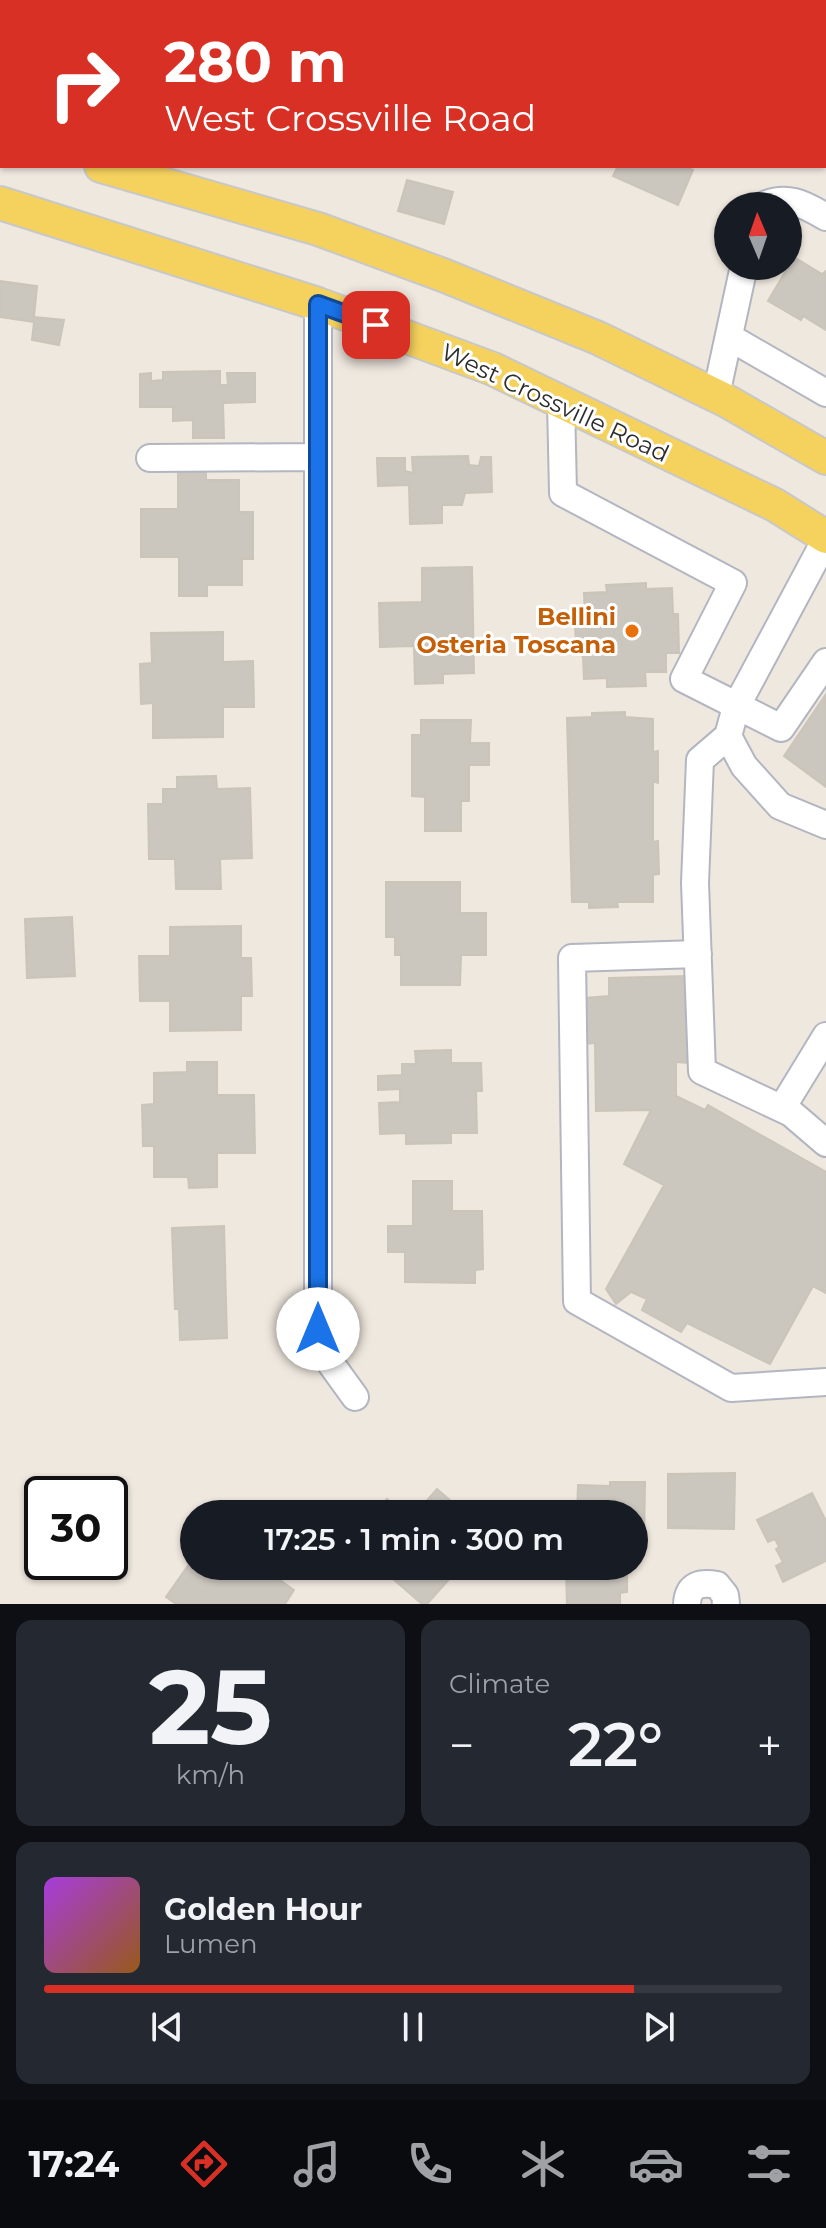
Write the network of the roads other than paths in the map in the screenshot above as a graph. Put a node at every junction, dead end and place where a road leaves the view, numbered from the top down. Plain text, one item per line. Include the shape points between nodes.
1 (108, 168) edge
2 (0, 203) edge
3 (802, 203) edge
4 (826, 217) edge
5 (741, 280) edge
6 (318, 304) junction
7 (729, 337) junction
8 (826, 393) edge
9 (716, 395) junction
10 (561, 402) junction
11 (318, 457) junction
12 (150, 458) dead end
13 (826, 458) edge
14 (826, 538) edge
15 (826, 662) edge
16 (736, 707) junction
17 (728, 736) junction
18 (826, 825) edge
19 (698, 954) junction
20 (826, 1036) edge
21 (782, 1108) junction
22 (826, 1143) edge
23 (826, 1382) edge
24 (355, 1397) dead end
25 (687, 1604) edge
26 (726, 1604) edge

1 - 9 main road via 318,229 429,270 598,338
2 - 6 main road, West Crossville Road
3 - 4 street
5 - 7 street
6 - 10 main road, West Crossville Road via 493,369
6 - 11 street
7 - 8 street
7 - 9 street
9 - 13 main road
10 - 14 main road, West Crossville Road via 775,505
10 - 16 street via 563,493 733,583 684,679
11 - 12 street
11 - 24 street via 318,1329 321,1350
14 - 16 street
15 - 16 street via 781,728
16 - 17 street
17 - 18 street via 744,766 780,806
17 - 19 street via 700,760
19 - 21 street via 702,1071
19 - 23 street via 572,958 577,1301 731,1388
20 - 21 street
21 - 22 street
25 - 26 street via 693,1587 702,1582 717,1585

